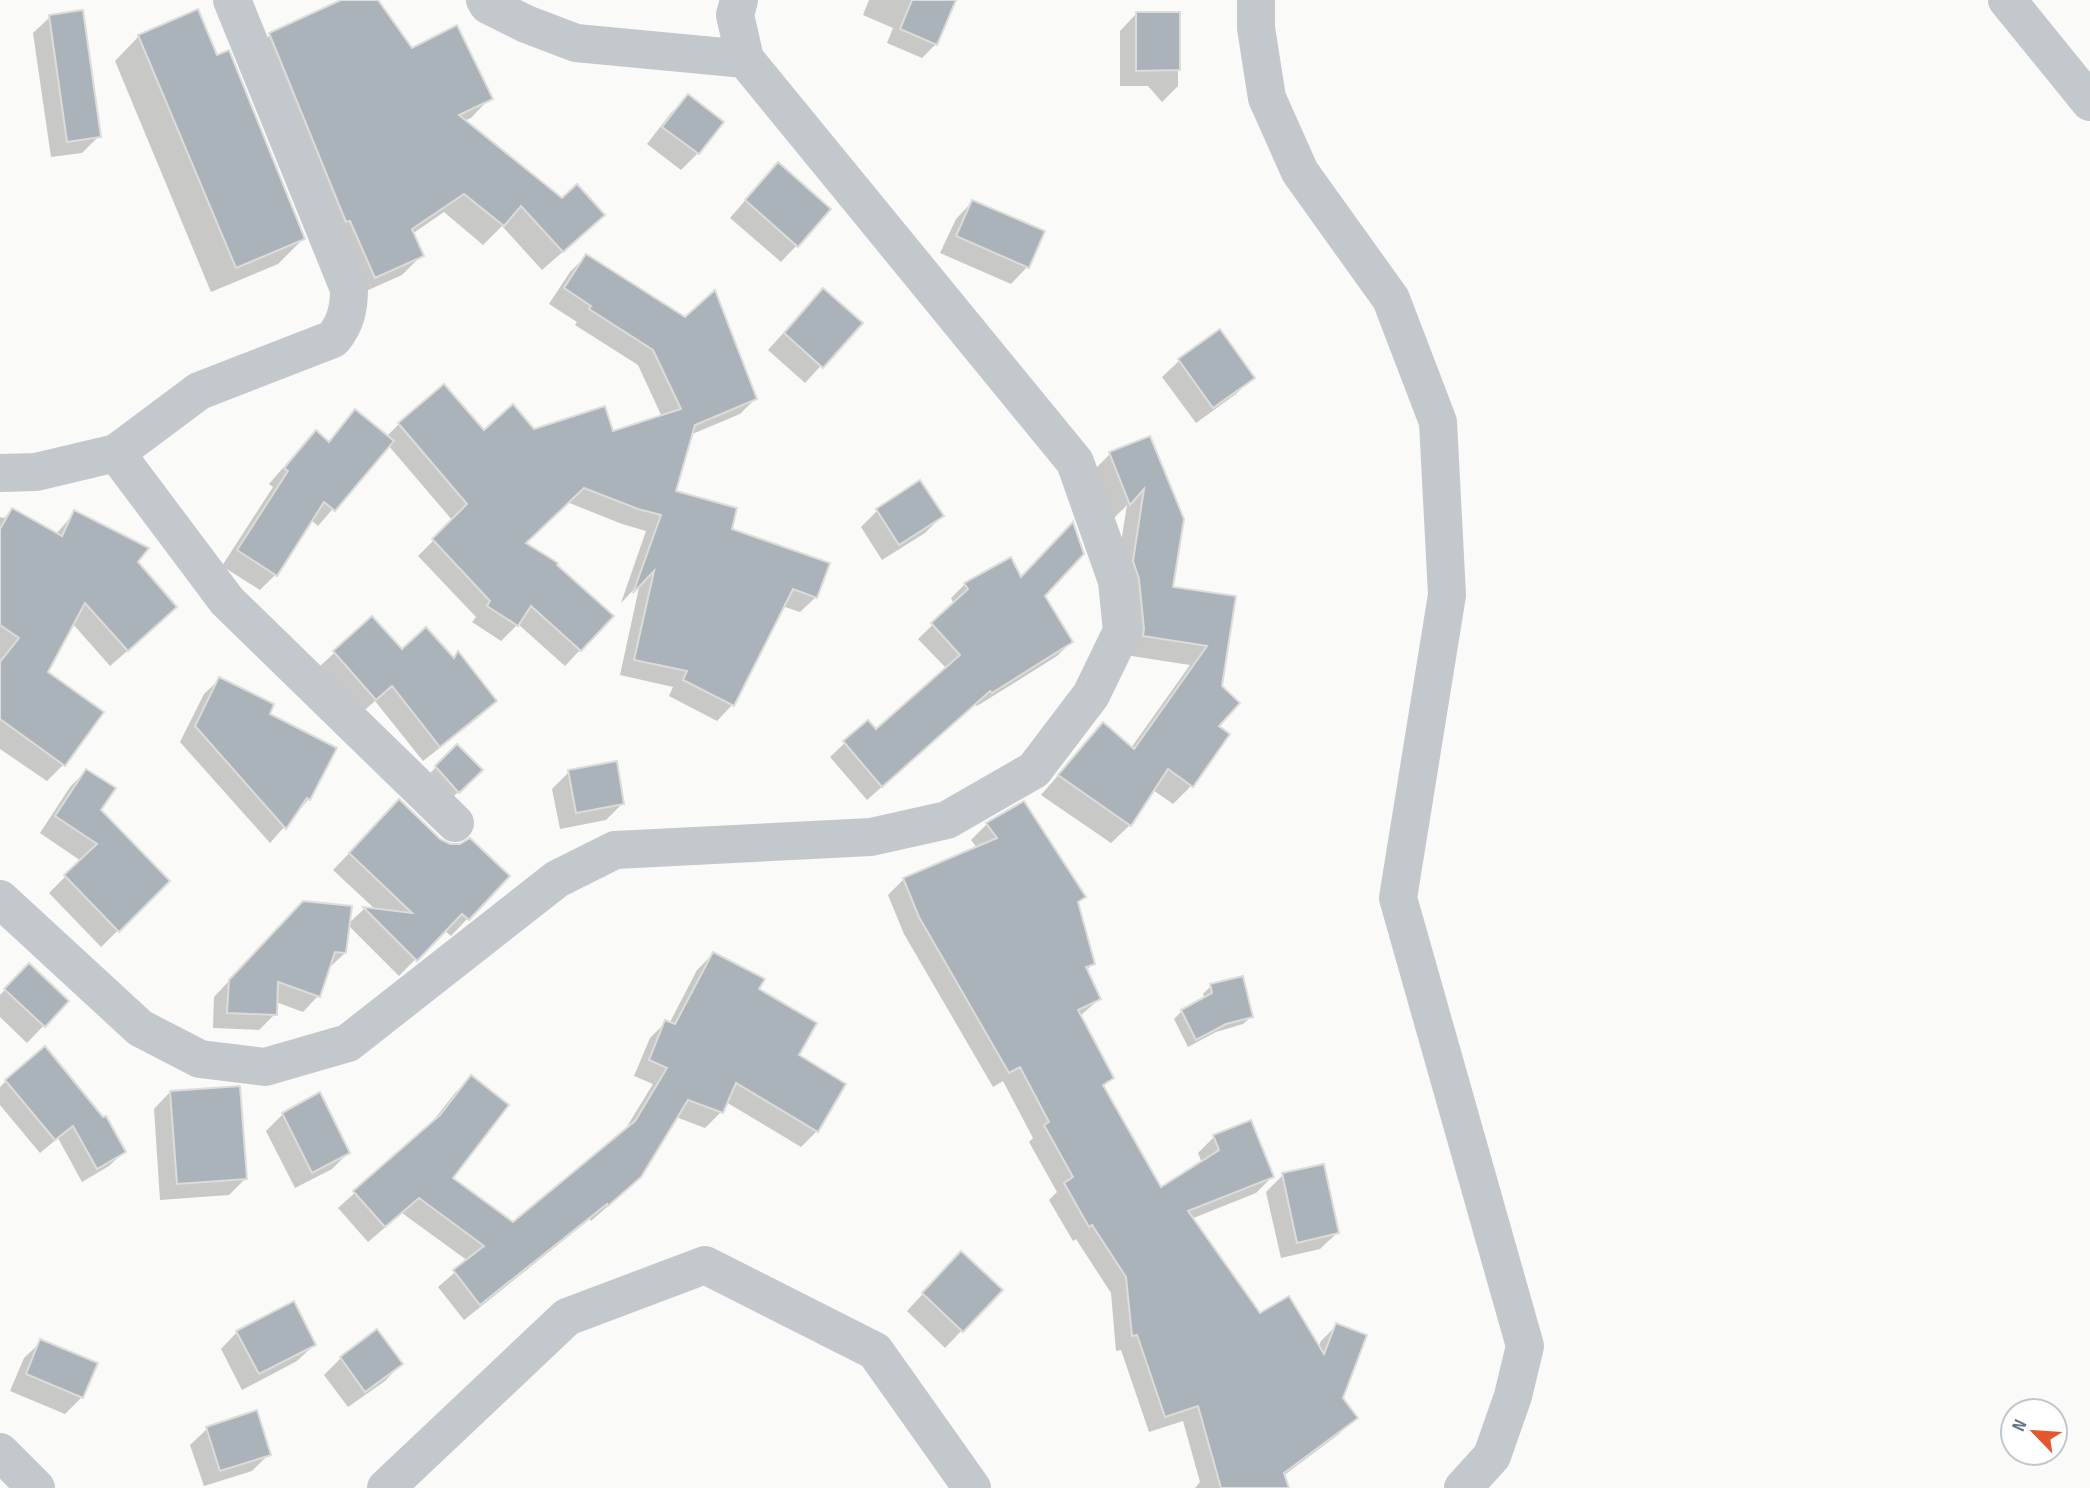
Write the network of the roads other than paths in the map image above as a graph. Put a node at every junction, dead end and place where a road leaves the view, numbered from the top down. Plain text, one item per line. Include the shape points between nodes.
1 (232, 0) edge
2 (485, 0) edge
3 (739, 0) edge
4 (1256, 0) edge
5 (2007, 0) edge
6 (745, 59) junction
7 (2090, 102) edge
8 (116, 453) junction
9 (0, 473) edge
10 (455, 823) dead end
11 (0, 899) edge
12 (0, 1452) edge
13 (36, 1488) edge
14 (386, 1488) edge
15 (972, 1488) edge
16 (1463, 1488) edge

1 - 8 street via 349,289 348,308 334,339 199,391
2 - 6 street via 526,24 576,43
3 - 6 street via 735,15
4 - 16 street via 1266,98 1300,172 1391,299 1438,422 1447,595 1398,898 1525,1346 1492,1456
5 - 7 street
6 - 11 street via 1075,462 1117,581 1122,631 1091,695 1034,770 947,820 871,837 615,850 557,879 348,1043 265,1067 200,1059 140,1028
8 - 9 street via 36,472
8 - 10 street via 227,600
12 - 13 street
14 - 15 street via 567,1317 705,1265 875,1351

